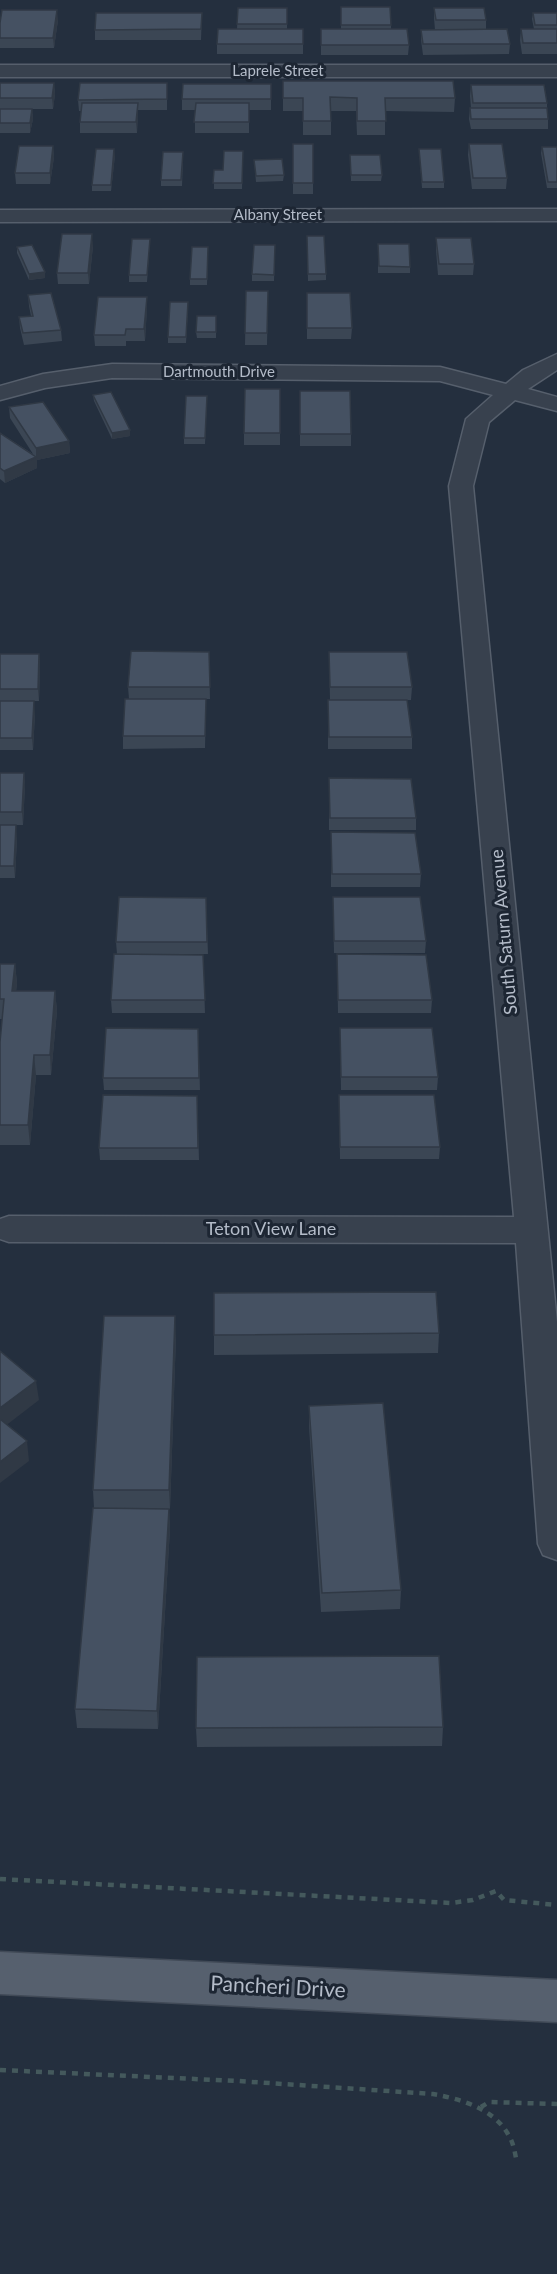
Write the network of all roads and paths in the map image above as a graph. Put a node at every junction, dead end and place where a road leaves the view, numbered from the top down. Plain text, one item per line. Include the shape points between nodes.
1 (0, 71) edge
2 (557, 71) edge
3 (557, 215) edge
4 (0, 216) edge
5 (557, 361) edge
6 (511, 392) junction
7 (0, 393) edge
8 (557, 404) edge
9 (9, 1229) dead end
10 (532, 1230) junction
11 (557, 1544) edge
12 (0, 1879) edge
13 (557, 1905) edge
14 (0, 1973) edge
15 (557, 2001) edge
16 (0, 2070) edge
17 (557, 2104) edge
18 (481, 2107) junction
19 (517, 2163) dead end

1 - 2 street, Laprele Street
3 - 4 street, Albany Street
5 - 6 street, South Saturn Avenue
6 - 7 street, Dartmouth Drive via 440,374 112,371 43,381
6 - 8 street, Dartmouth Drive
6 - 10 street, South Saturn Avenue via 478,419 461,486
9 - 10 street, Teton View Lane
10 - 11 street, South Saturn Avenue
12 - 13 path via 451,1903 496,1892 504,1900
14 - 15 main road, Pancheri Drive
16 - 18 path via 433,2094 456,2097
17 - 18 path via 489,2102
18 - 19 path via 508,2133

